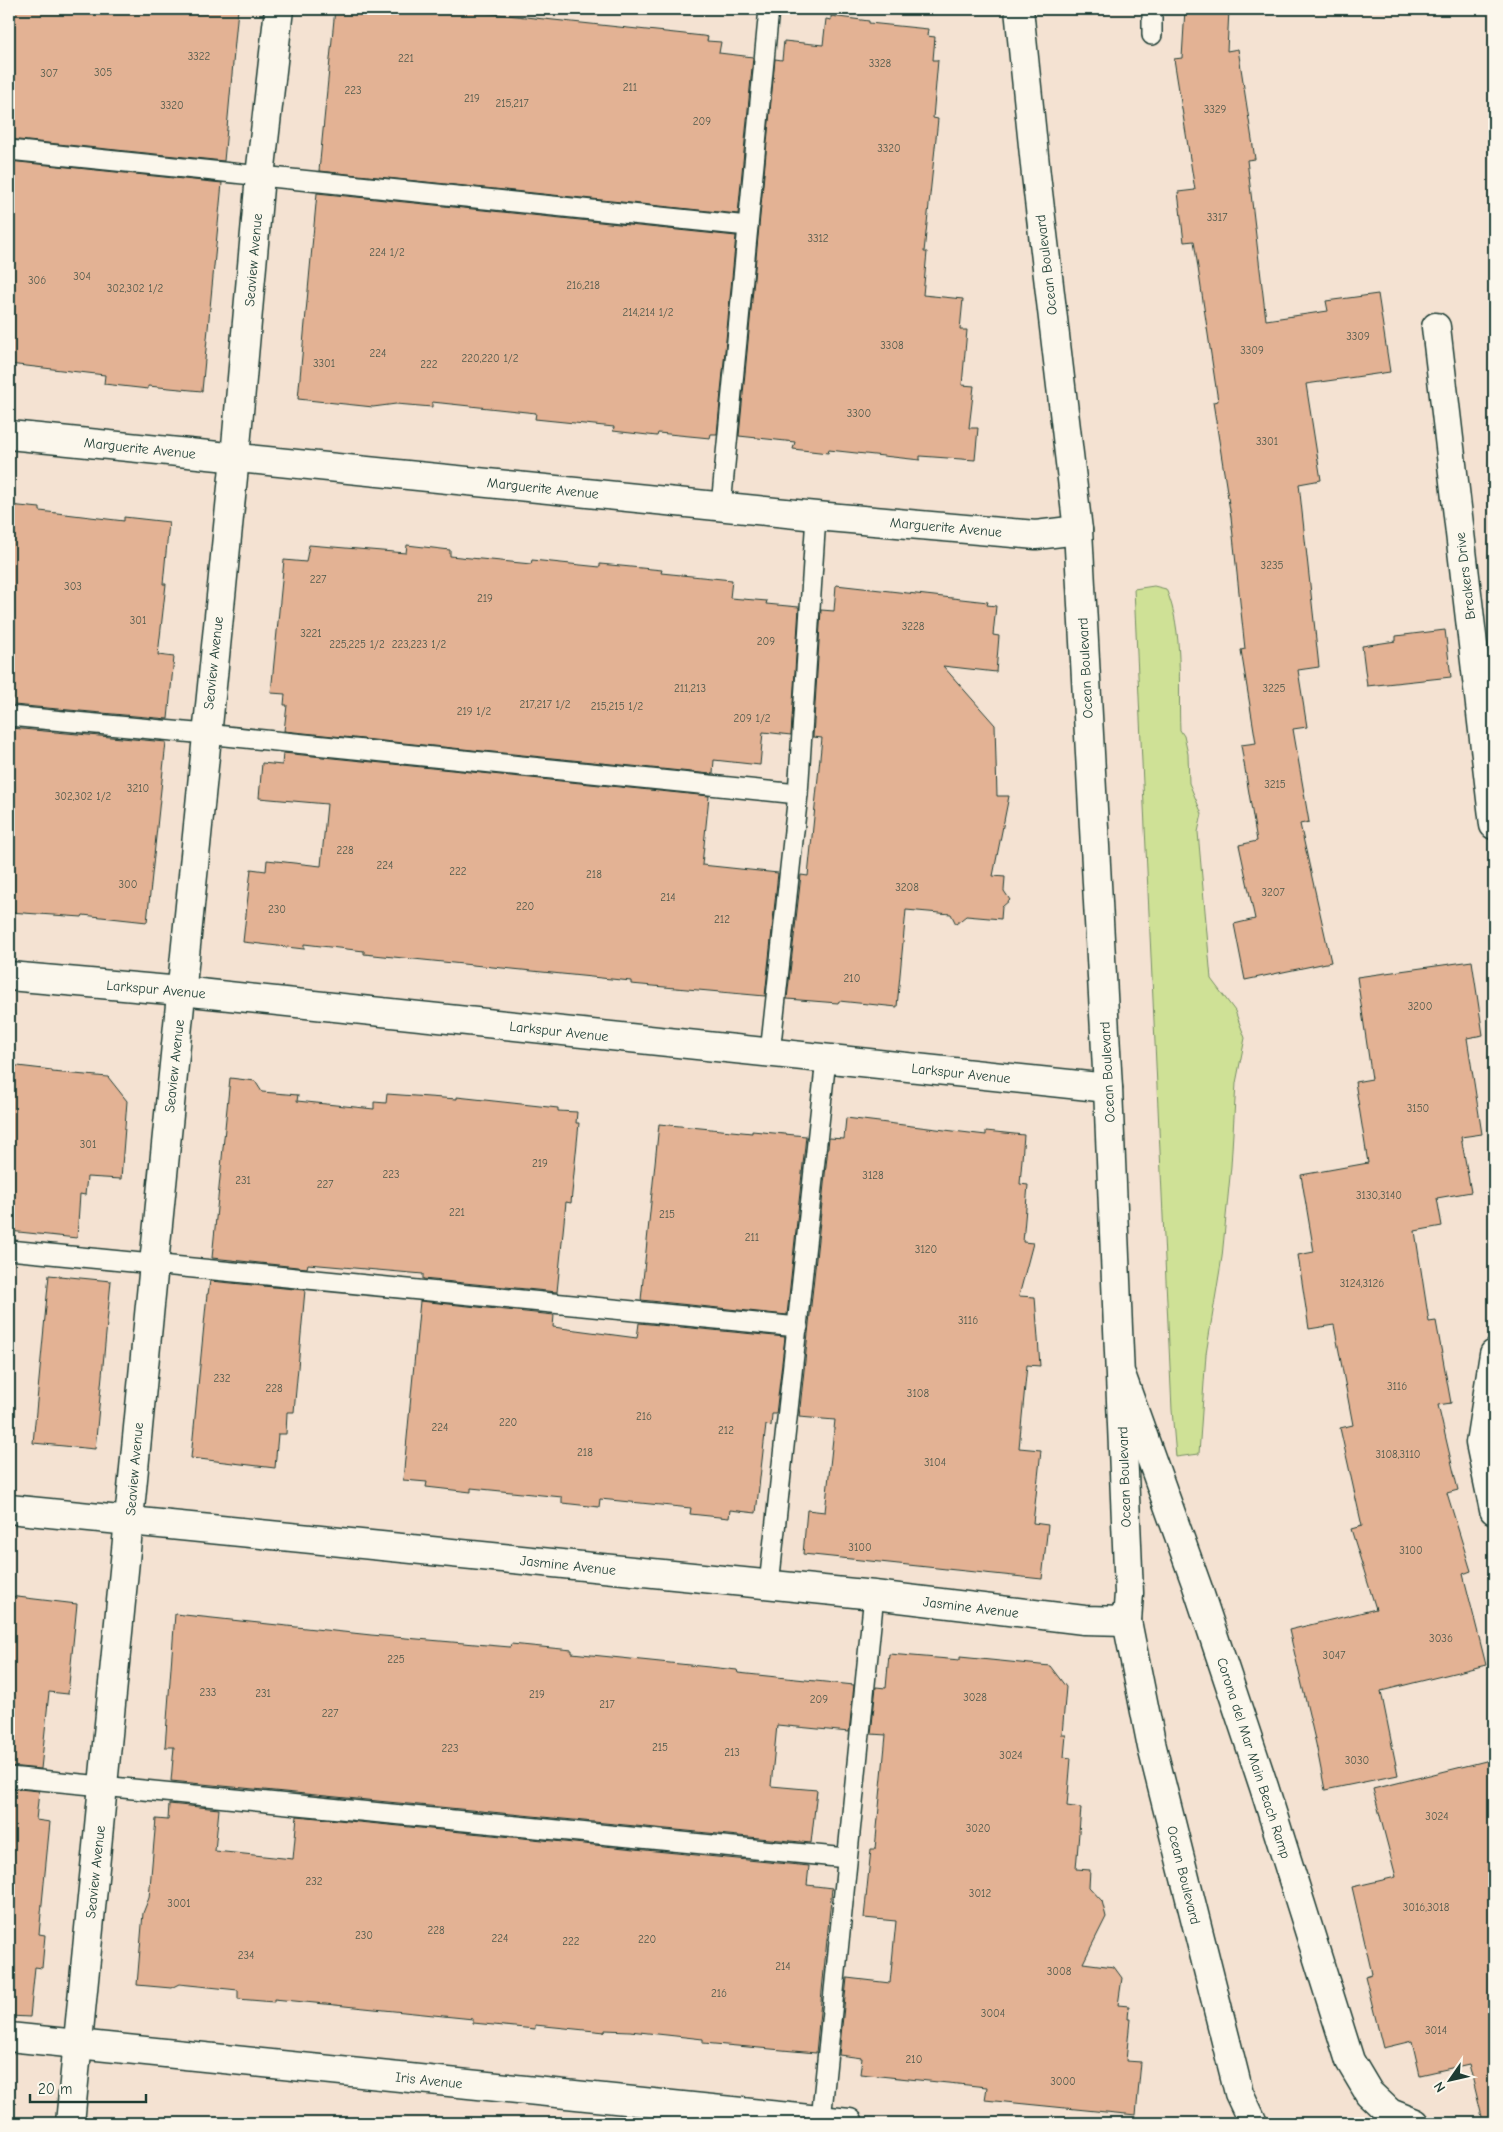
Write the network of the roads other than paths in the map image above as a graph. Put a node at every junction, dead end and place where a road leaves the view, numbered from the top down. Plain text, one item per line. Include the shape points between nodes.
1 (279, 9) edge
2 (769, 9) edge
3 (1019, 9) edge
4 (1152, 9) edge
5 (1152, 36) dead end
6 (9, 150) edge
7 (260, 176) junction
8 (748, 226) junction
9 (1436, 327) dead end
10 (9, 435) edge
11 (235, 457) junction
12 (721, 506) junction
13 (816, 516) junction
14 (1078, 530) junction
15 (9, 716) edge
16 (206, 734) junction
17 (798, 794) junction
18 (1494, 825) edge
19 (9, 976) edge
20 (181, 992) junction
21 (770, 1053) junction
22 (826, 1059) junction
23 (1108, 1088) junction
24 (9, 1250) edge
25 (154, 1264) junction
26 (798, 1327) junction
27 (1494, 1354) edge
28 (1120, 1370) junction
29 (9, 1510) edge
30 (1494, 1510) edge
31 (129, 1520) junction
32 (769, 1585) junction
33 (874, 1595) junction
34 (1127, 1621) junction
35 (9, 1777) edge
36 (104, 1786) junction
37 (847, 1858) junction
38 (9, 2037) edge
39 (78, 2043) junction
40 (709, 2116) edge
41 (821, 2120) junction
42 (70, 2123) edge
43 (849, 2123) edge
44 (1253, 2123) edge
45 (1415, 2123) edge

1 - 7 street, Seaview Avenue
2 - 8 lane
3 - 14 street, Ocean Boulevard
4 - 5 lane
6 - 7 lane
7 - 8 lane
7 - 11 street, Seaview Avenue
8 - 12 lane
9 - 18 street, Breakers Drive
10 - 11 street, Marguerite Avenue
11 - 12 street, Marguerite Avenue
11 - 16 street, Seaview Avenue
12 - 13 street, Marguerite Avenue
13 - 14 street, Marguerite Avenue via 1036,535
13 - 17 lane
14 - 23 street, Ocean Boulevard
15 - 16 lane
16 - 17 lane
16 - 20 street, Seaview Avenue
17 - 21 lane
19 - 20 street, Larkspur Avenue
20 - 21 street, Larkspur Avenue
20 - 25 street, Seaview Avenue
21 - 22 street, Larkspur Avenue
22 - 23 street, Larkspur Avenue
22 - 26 lane
23 - 28 street, Ocean Boulevard
24 - 25 lane
25 - 26 lane
25 - 31 street, Seaview Avenue
26 - 32 lane
27 - 30 street via 1480,1443
28 - 34 street, Ocean Boulevard via 1129,1593
28 - 45 street, Corona del Mar Main Beach Ramp via 1264,1787 1350,2061 1369,2093 1390,2113
29 - 31 street, Jasmine Avenue
31 - 32 street, Jasmine Avenue
31 - 36 street, Seaview Avenue
32 - 33 street, Jasmine Avenue
33 - 34 street, Jasmine Avenue via 1084,1620
33 - 37 lane
34 - 44 street, Ocean Boulevard via 1166,1804 1239,2093
35 - 36 lane
36 - 37 lane
36 - 39 street, Seaview Avenue
37 - 41 lane
38 - 39 street, Iris Avenue
39 - 40 street, Iris Avenue
39 - 42 street, Seaview Avenue
40 - 41 street, Iris Avenue
41 - 43 street, Iris Avenue

